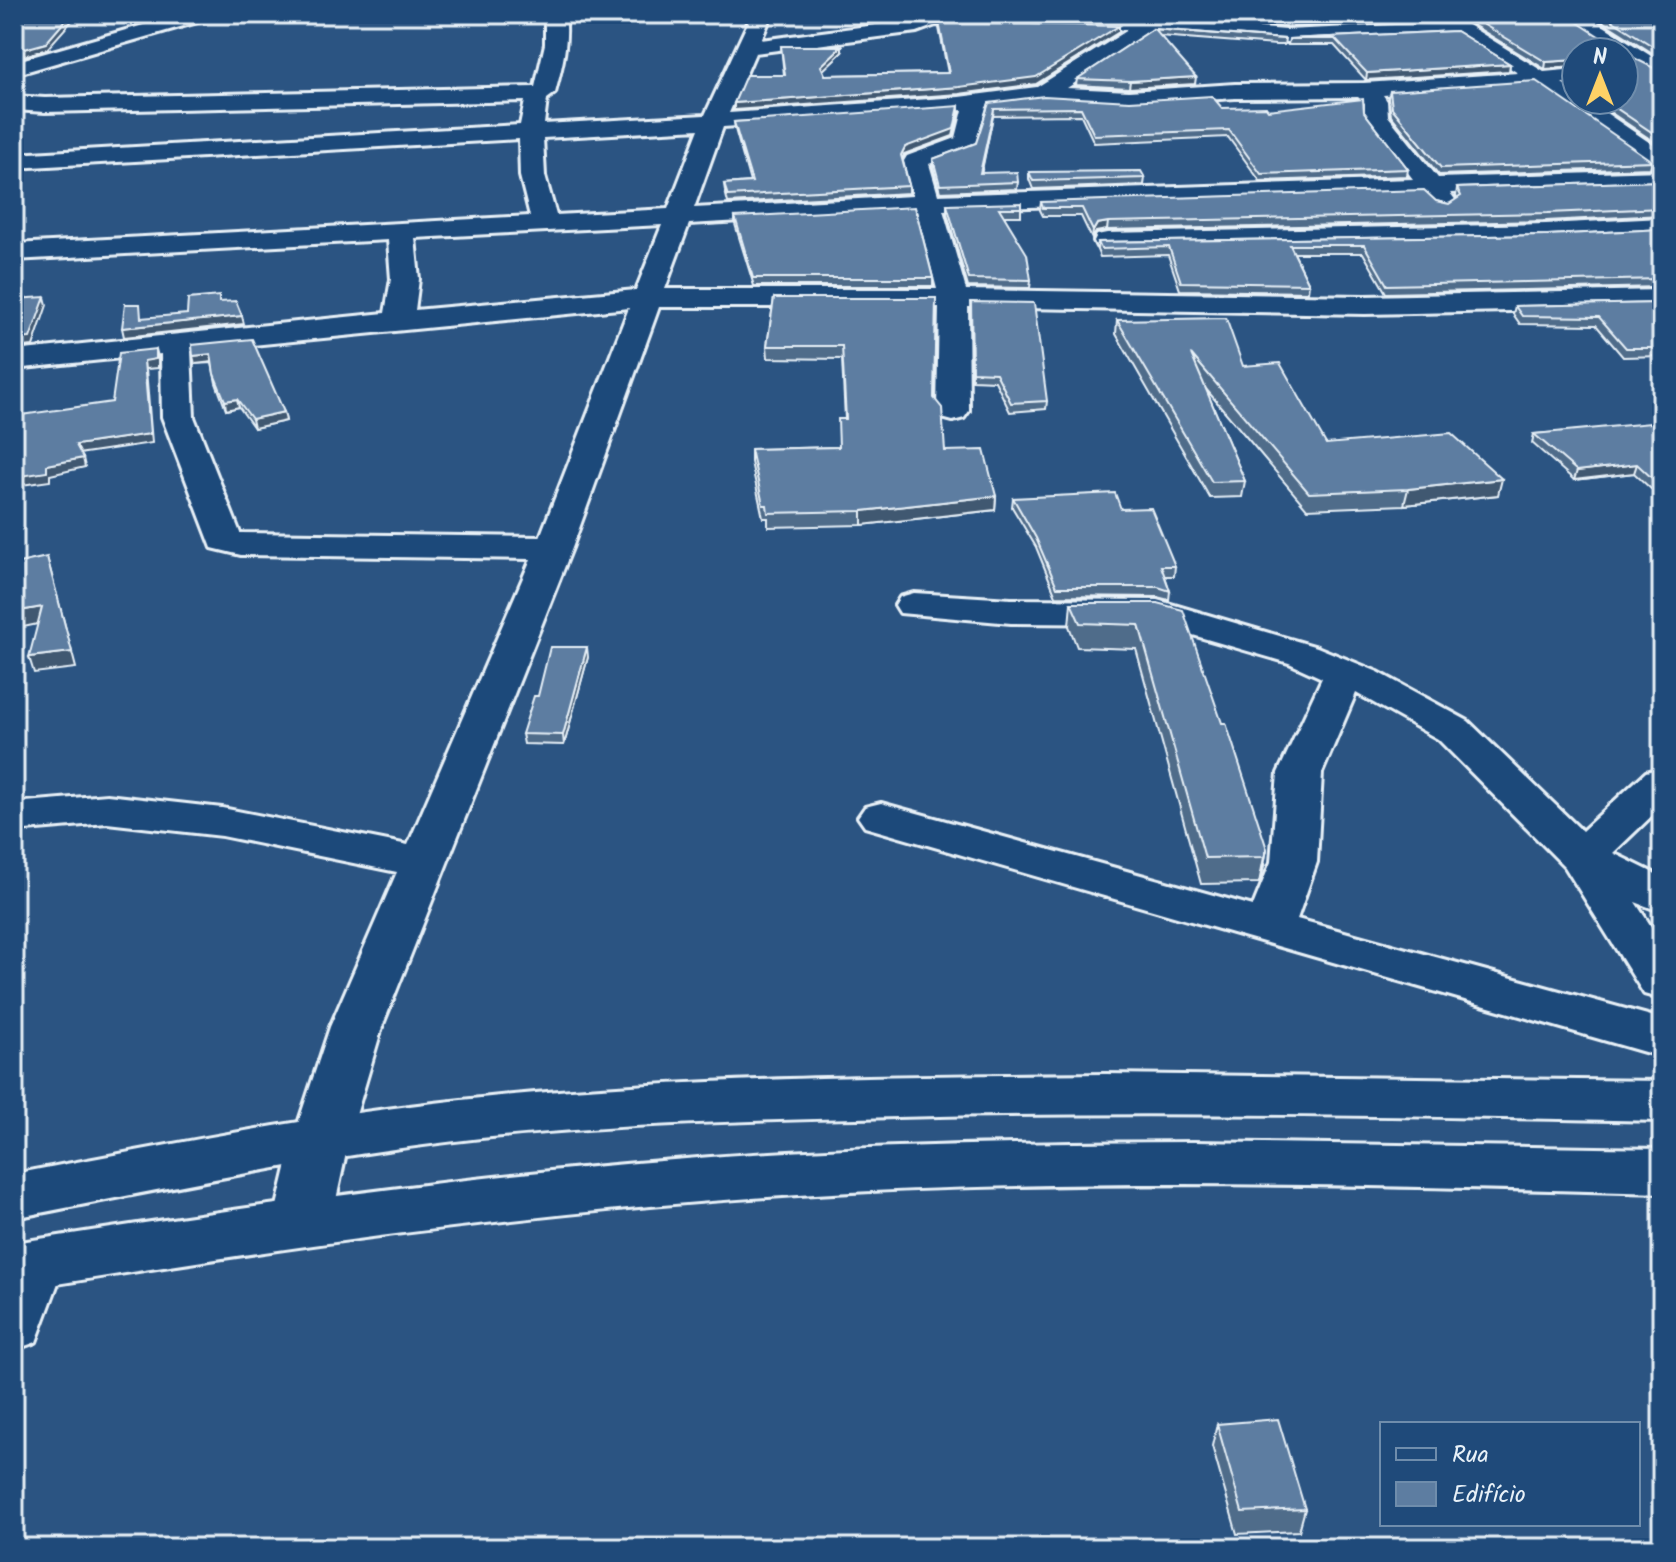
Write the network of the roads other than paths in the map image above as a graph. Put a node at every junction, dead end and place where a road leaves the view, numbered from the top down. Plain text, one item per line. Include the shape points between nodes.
1 (204, 14) edge
2 (555, 14) edge
3 (1436, 14) edge
4 (1570, 14) edge
5 (939, 16) edge
6 (1158, 19) edge
7 (1460, 28) junction
8 (754, 31) edge
9 (14, 69) edge
10 (1662, 74) edge
11 (1640, 75) edge
12 (1560, 76) edge
13 (1538, 77) junction
14 (1364, 90) junction
15 (1043, 93) junction
16 (538, 94) junction
17 (976, 101) junction
18 (14, 103) edge
19 (714, 121) junction
20 (530, 130) junction
21 (1658, 156) edge
22 (14, 161) edge
23 (1662, 178) edge
24 (1430, 186) junction
25 (929, 203) junction
26 (679, 215) junction
27 (545, 222) junction
28 (1662, 226) edge
29 (401, 229) junction
30 (1468, 232) junction
31 (1107, 241) edge
32 (14, 252) edge
33 (648, 298) junction
34 (954, 298) junction
35 (1662, 299) edge
36 (399, 320) junction
37 (176, 345) junction
38 (14, 360) edge
39 (953, 411) dead end
40 (554, 548) junction
41 (914, 605) dead end
42 (1345, 673) junction
43 (1662, 781) edge
44 (14, 817) edge
45 (881, 817) dead end
46 (1582, 857) junction
47 (424, 863) junction
48 (1662, 896) edge
49 (1269, 929) junction
50 (1662, 982) edge
51 (1662, 1038) edge
52 (1662, 1101) edge
53 (321, 1139) junction
54 (1662, 1171) edge
55 (14, 1196) edge
56 (302, 1223) junction
57 (25, 1265) edge
58 (14, 1324) edge

1 - 9 street
2 - 16 street via 552,65 544,93
3 - 7 street
4 - 10 street
5 - 6 street
5 - 8 street via 917,26
6 - 7 street via 1286,36
6 - 15 street
7 - 13 street
8 - 19 street
10 - 11 street
12 - 13 street
13 - 14 street
13 - 21 street
14 - 15 street via 1129,98
14 - 24 street via 1376,101 1377,117
15 - 17 street
16 - 18 street
16 - 20 street
17 - 19 street
17 - 25 street via 967,142 916,161
19 - 20 street
19 - 26 street
20 - 22 street
20 - 27 street via 530,177
23 - 24 street
24 - 25 street
24 - 30 street
25 - 26 street
25 - 34 street
26 - 27 street
26 - 33 street
27 - 29 street
28 - 30 street
29 - 32 street
29 - 36 street via 405,279
30 - 31 street
33 - 34 street
33 - 36 street
33 - 40 street
34 - 35 street via 1365,305
34 - 39 street
36 - 37 street
37 - 38 street
37 - 40 street via 178,417 225,540
40 - 47 street
41 - 42 street via 1157,612 1303,655
42 - 46 street via 1453,730
42 - 49 street via 1300,773 1294,862
43 - 46 street
44 - 47 street via 107,809 222,822
45 - 49 street
46 - 48 street
46 - 50 street
47 - 53 street via 356,1027
49 - 51 street
52 - 53 street via 1205,1092 826,1098 544,1112
53 - 55 street
53 - 56 street
54 - 56 street via 1188,1165 912,1168 676,1182
56 - 57 street
57 - 58 street

